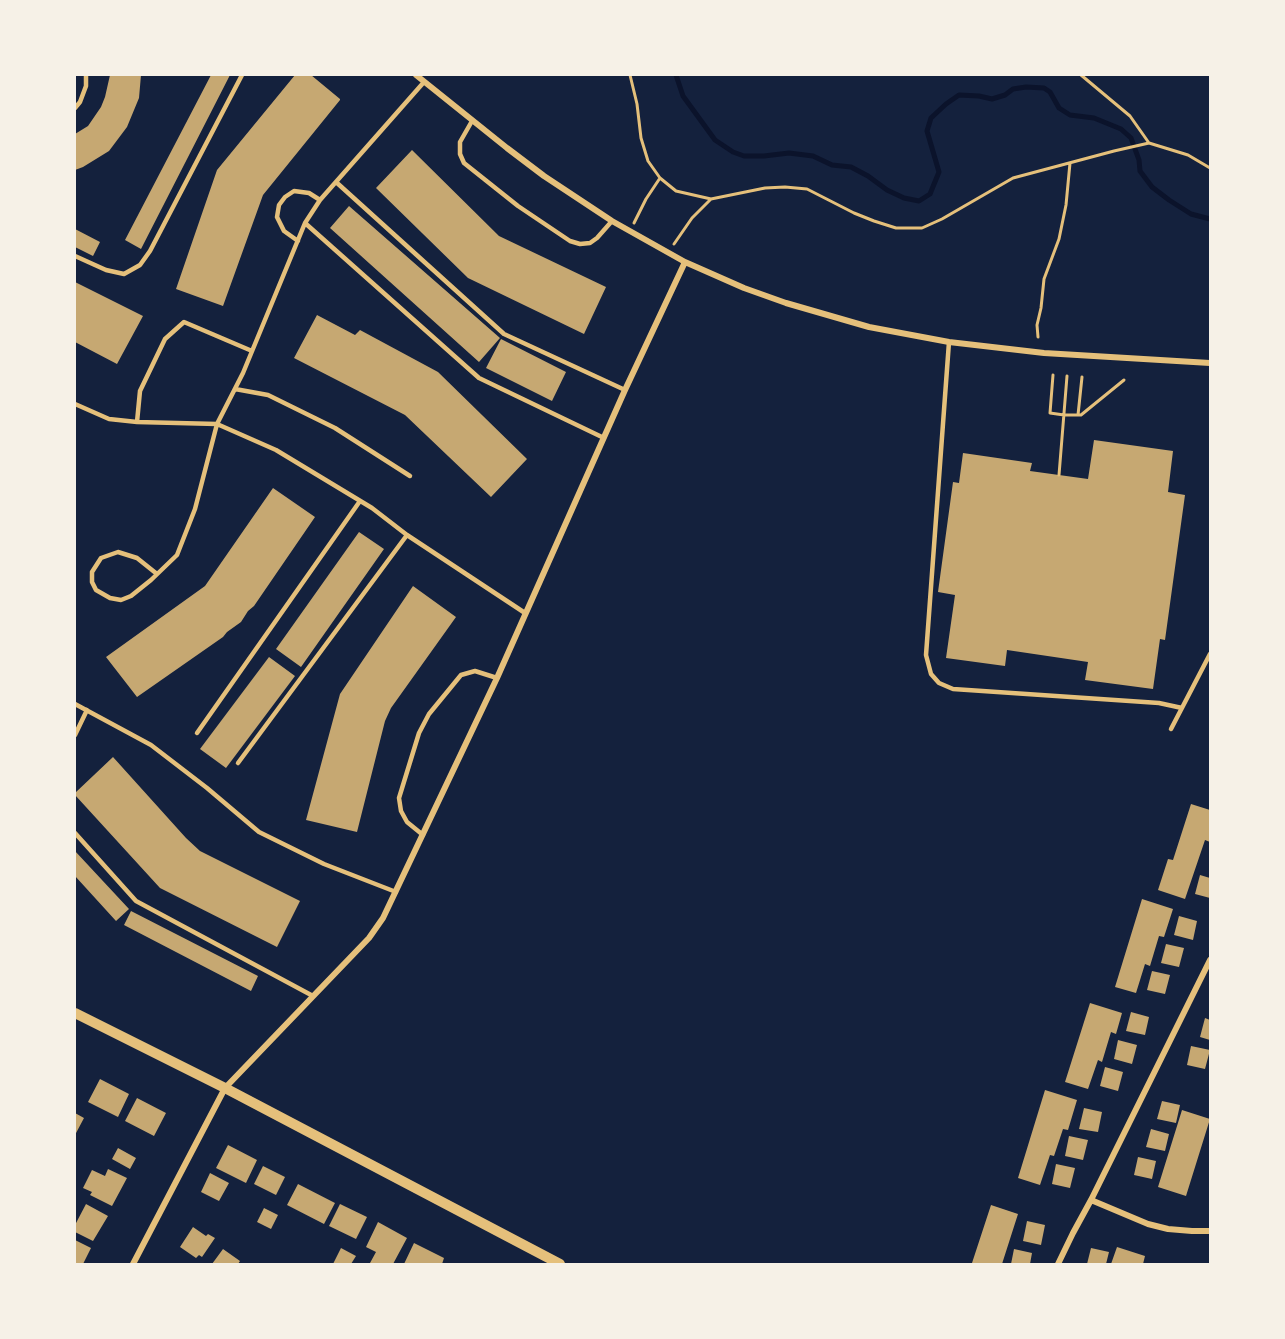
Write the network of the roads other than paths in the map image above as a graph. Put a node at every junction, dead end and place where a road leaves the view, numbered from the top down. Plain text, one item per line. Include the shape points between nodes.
1 (86, 75) edge
2 (242, 75) edge
3 (416, 75) edge
4 (424, 82) junction
5 (75, 108) edge
6 (472, 120) junction
7 (336, 182) junction
8 (320, 200) junction
9 (612, 221) junction
10 (305, 223) junction
11 (298, 241) junction
12 (75, 256) edge
13 (685, 262) junction
14 (949, 342) junction
15 (252, 351) junction
16 (1210, 363) edge
17 (235, 389) junction
18 (625, 390) junction
19 (75, 404) edge
20 (137, 422) junction
21 (217, 424) junction
22 (604, 438) junction
23 (410, 476) dead end
24 (360, 501) junction
25 (408, 535) junction
26 (157, 574) junction
27 (525, 613) junction
28 (1210, 654) edge
29 (497, 678) junction
30 (75, 704) edge
31 (1182, 708) junction
32 (87, 710) junction
33 (1171, 729) dead end
34 (196, 733) dead end
35 (75, 735) edge
36 (238, 763) dead end
37 (75, 833) edge
38 (423, 835) junction
39 (396, 892) junction
40 (1210, 960) edge
41 (313, 996) junction
42 (75, 1013) edge
43 (225, 1088) junction
44 (1091, 1200) junction
45 (1210, 1231) edge
46 (133, 1264) edge
47 (560, 1264) edge
48 (1058, 1264) edge

1 - 5 lane via 86,86
2 - 12 lane via 140,265 124,274
3 - 4 street
4 - 6 street
4 - 7 lane
6 - 9 street via 544,176
6 - 9 lane via 460,142 464,163 518,206 580,244 597,238
7 - 8 lane
7 - 18 lane via 504,334
8 - 10 lane
8 - 11 lane via 309,193 294,191 279,205 277,217 284,231
9 - 13 street
10 - 11 lane
10 - 22 lane via 480,378
11 - 15 lane
13 - 14 street via 744,288 828,316
13 - 18 street
14 - 16 street via 1044,353
14 - 31 lane via 926,655 931,674 953,689 1159,703
15 - 17 lane
15 - 20 lane via 184,322 165,339 140,391
17 - 21 lane
17 - 23 lane via 268,395 335,428
18 - 22 street
19 - 20 lane via 109,419
20 - 21 lane
21 - 24 lane via 276,450
21 - 26 lane via 195,509 177,555
22 - 27 street
24 - 25 lane
24 - 34 lane
25 - 27 lane
25 - 36 lane
26 - 26 lane via 137,558 118,552 101,558 92,582 96,590 121,600
27 - 29 street
28 - 31 lane
29 - 38 street
29 - 38 lane via 475,671 461,675 429,714 419,733 399,798 406,822
30 - 32 lane
31 - 33 lane
32 - 35 lane
32 - 39 lane via 151,745 259,832 324,864
37 - 41 lane via 136,901
38 - 39 street
39 - 41 street via 369,938
40 - 44 street
41 - 43 street
42 - 43 street
43 - 46 street
43 - 47 street
44 - 45 street via 1148,1224
44 - 48 street

